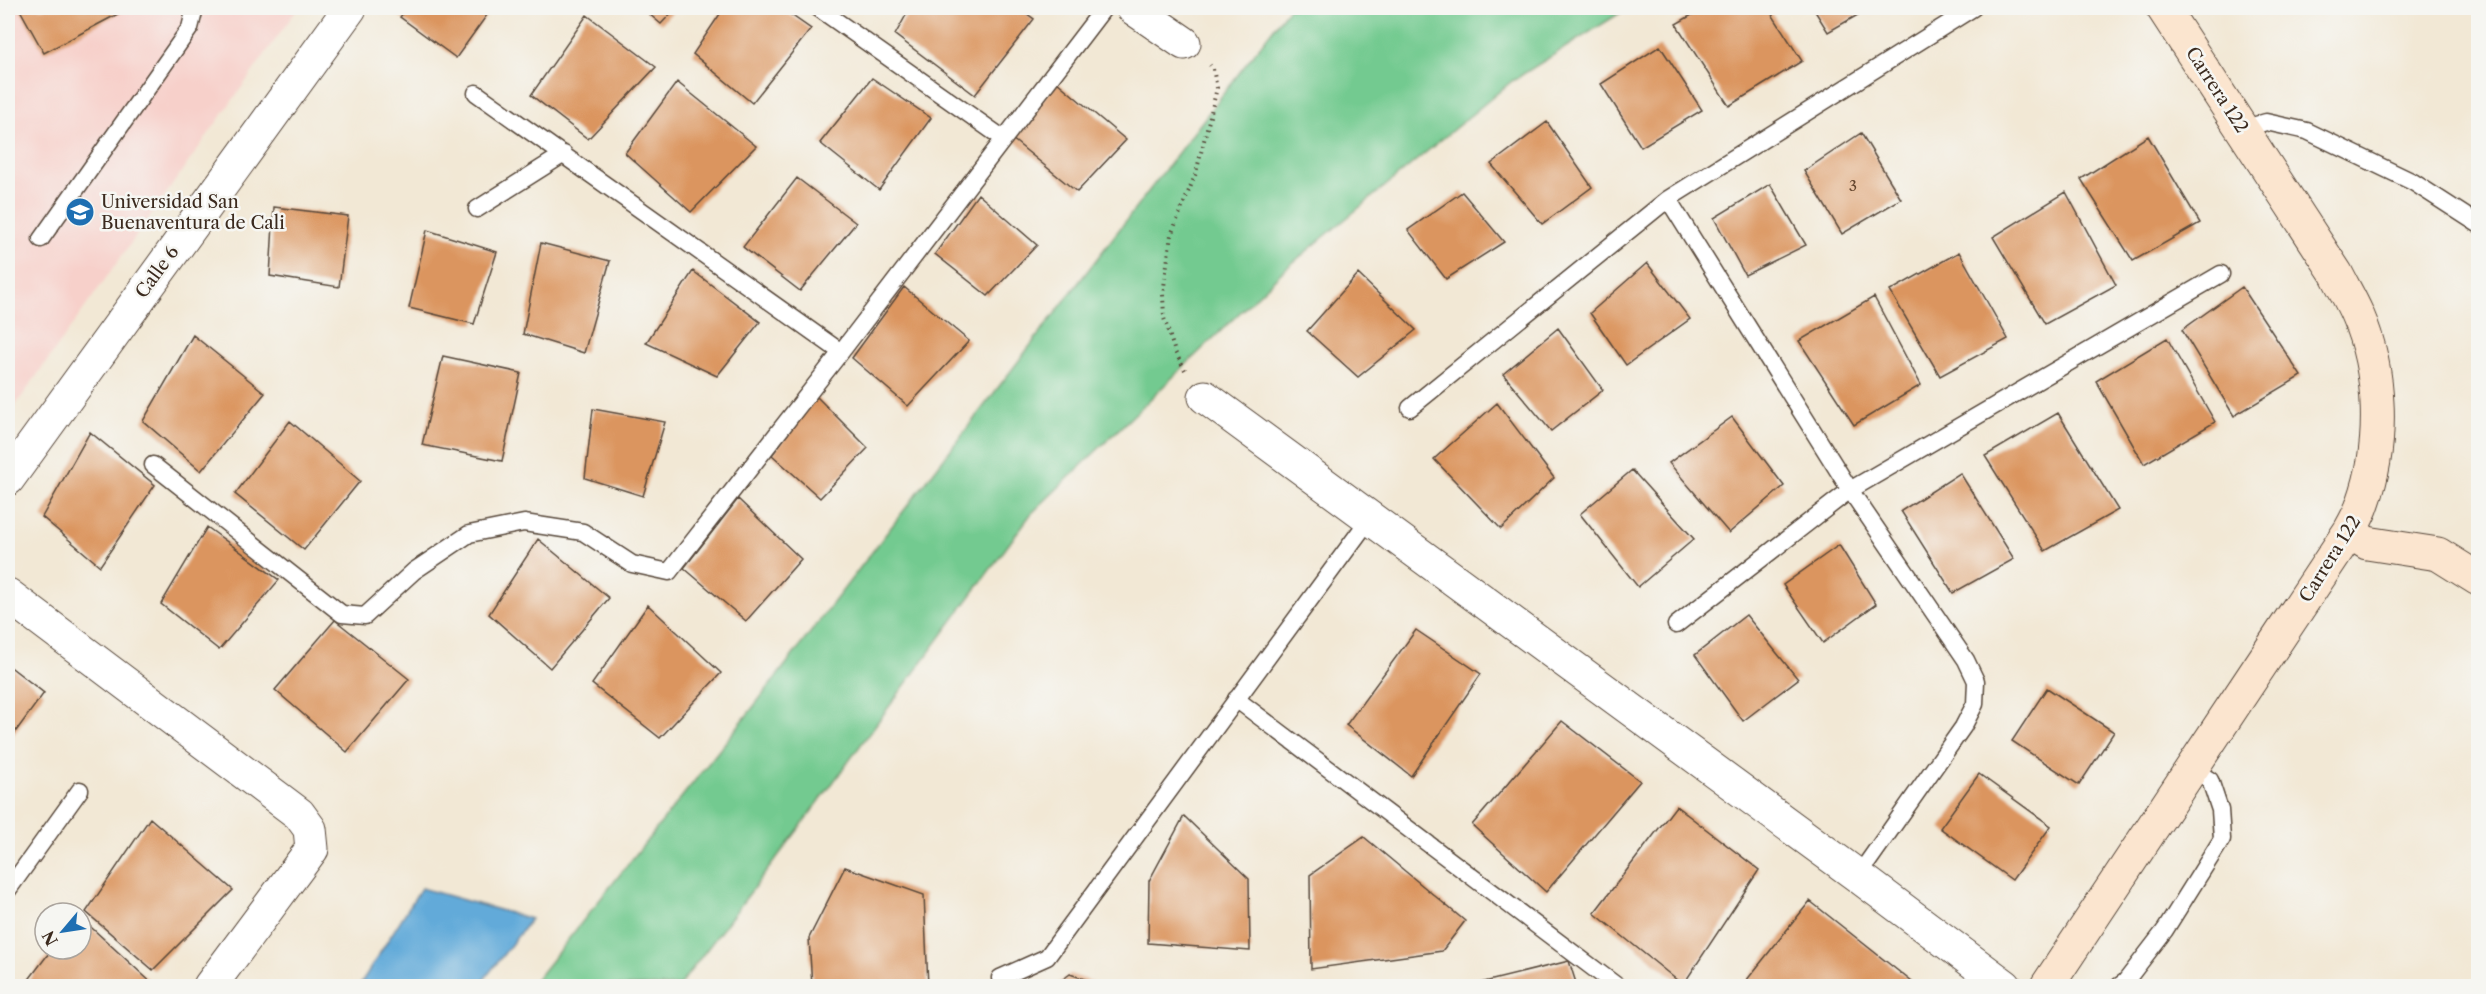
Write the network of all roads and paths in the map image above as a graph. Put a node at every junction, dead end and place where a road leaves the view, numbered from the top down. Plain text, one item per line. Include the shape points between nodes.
1 (195, 8) edge
2 (350, 8) edge
3 (818, 8) edge
4 (1104, 8) edge
5 (1133, 8) edge
6 (1972, 8) edge
7 (2163, 8) edge
8 (1184, 43) joint
9 (476, 93) dead end
10 (2242, 129) junction
11 (1004, 139) junction
12 (564, 154) junction
13 (1668, 199) junction
14 (477, 209) dead end
15 (2478, 224) edge
16 (41, 239) dead end
17 (2221, 274) dead end
18 (842, 352) junction
19 (1205, 397) joint
20 (1410, 408) dead end
21 (153, 465) dead end
22 (8, 479) edge
23 (1850, 490) junction
24 (1370, 518) junction
25 (2349, 532) junction
26 (2478, 579) edge
27 (8, 595) edge
28 (1676, 625) dead end
29 (1236, 699) junction
30 (2192, 769) junction
31 (80, 790) dead end
32 (1858, 876) junction
33 (8, 890) edge
34 (1000, 978) dead end
35 (210, 987) edge
36 (1617, 987) edge
37 (2005, 987) edge
38 (2047, 987) edge
39 (2119, 987) edge

1 - 16 lane via 190,28
2 - 22 street, Calle 6
3 - 11 lane
4 - 11 lane
5 - 8 street
6 - 13 lane
7 - 10 street, Carrera 122
8 - 19 path via 1213,69 1217,88 1196,173 1171,235 1163,294 1164,318 1174,352
9 - 12 lane
10 - 15 lane via 2266,122 2307,131 2413,182
10 - 25 street, Carrera 122 via 2336,273 2358,315 2372,362 2377,410 2374,457 2363,504
11 - 18 lane
12 - 14 lane
12 - 18 lane
13 - 20 lane
13 - 23 lane
17 - 23 lane
18 - 21 lane via 669,572 632,564 583,532 524,523 469,534 414,571 365,616 342,614
19 - 24 street
23 - 28 lane
23 - 32 lane via 1954,642 1976,681 1975,704 1963,727
24 - 29 lane
24 - 32 street
25 - 26 street via 2367,543 2438,554
25 - 30 street, Carrera 122
27 - 35 street via 299,814 310,829 312,849 307,858
29 - 34 lane via 1047,957
29 - 36 lane
30 - 38 street, Carrera 122
30 - 39 lane via 2210,780 2220,810 2222,839 2165,930
31 - 33 lane
32 - 37 street

